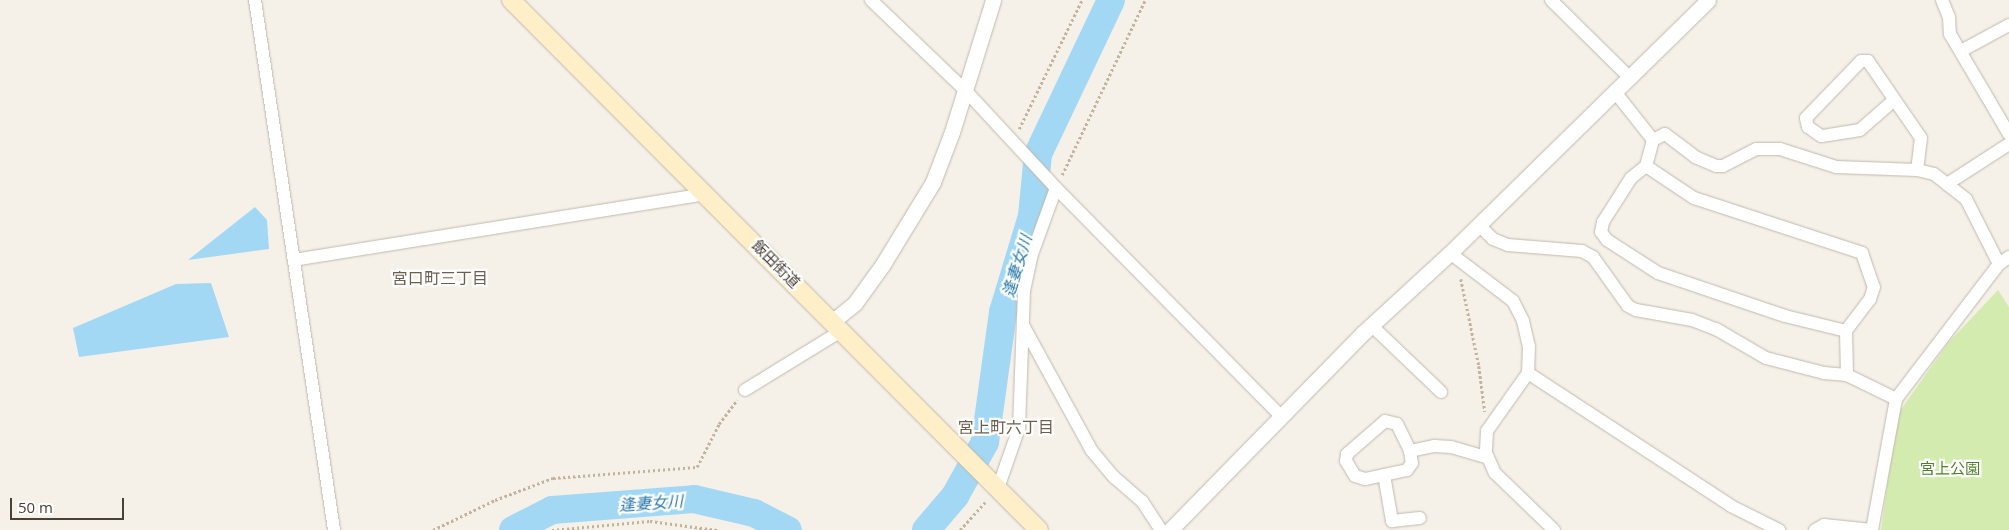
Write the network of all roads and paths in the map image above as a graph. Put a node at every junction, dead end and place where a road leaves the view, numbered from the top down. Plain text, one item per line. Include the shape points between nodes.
1 (256, 0) edge
2 (511, 0) edge
3 (871, 0) edge
4 (993, 0) edge
5 (1082, 0) edge
6 (1145, 0) edge
7 (1551, 0) edge
8 (1708, 0) edge
9 (1942, 0) edge
10 (2009, 25) edge
11 (1961, 51) junction
12 (1629, 77) junction
13 (965, 90) junction
14 (1615, 92) junction
15 (1893, 101) dead end
16 (2009, 134) edge
17 (1653, 140) junction
18 (2009, 144) edge
19 (1016, 145) junction
20 (1646, 166) junction
21 (1917, 170) junction
22 (1947, 184) junction
23 (1054, 185) junction
24 (705, 194) junction
25 (1479, 225) junction
26 (1450, 253) junction
27 (294, 260) junction
28 (2006, 262) edge
29 (837, 326) junction
30 (1371, 326) junction
31 (1024, 327) junction
32 (1846, 331) junction
33 (1528, 373) junction
34 (1847, 375) junction
35 (745, 390) joint
36 (1441, 392) dead end
37 (1896, 399) junction
38 (1281, 416) junction
39 (1487, 431) junction
40 (1410, 451) junction
41 (1487, 457) junction
42 (1384, 474) junction
43 (994, 483) junction
44 (1420, 518) dead end
45 (334, 530) edge
46 (433, 530) edge
47 (552, 530) edge
48 (717, 530) edge
49 (960, 530) edge
50 (1039, 530) edge
51 (1161, 530) edge
52 (1170, 530) edge
53 (1554, 530) edge
54 (1779, 530) edge
55 (1815, 530) edge
56 (1872, 530) edge

1 - 27 street
2 - 24 main road, 飯田街道
3 - 13 street
4 - 13 street
5 - 19 path
6 - 23 path
7 - 12 street
8 - 12 street
9 - 11 street via 1949,18 1950,34
10 - 11 street
11 - 16 street
12 - 14 street
13 - 19 street
13 - 29 street via 933,182 883,264
14 - 17 street
14 - 25 street
15 - 21 street via 1860,130 1821,136 1808,128 1806,118 1861,61 1868,61 1921,138
17 - 20 street
17 - 21 street via 1665,134 1696,157 1716,166 1723,166 1756,149 1780,149 1836,167
18 - 22 street
19 - 23 street
20 - 32 street via 1694,198 1862,252 1874,287 1870,300
20 - 32 street via 1631,178 1604,222 1601,232 1607,240 1658,273 1786,316
21 - 22 street via 1934,174
22 - 28 street via 1966,199
23 - 31 street via 1031,257 1024,291
23 - 38 street
24 - 27 street
24 - 29 main road, 飯田街道
25 - 26 street
25 - 34 street via 1492,239 1508,245 1582,251 1593,257 1628,306 1636,310 1692,320 1766,358 1788,365
26 - 30 street
26 - 33 street via 1517,307 1529,346
26 - 39 path via 1461,278 1479,366
27 - 45 street
28 - 37 street
29 - 35 street
29 - 43 main road, 飯田街道 via 931,424
30 - 36 street
30 - 38 street
31 - 43 street via 1019,428
31 - 51 street via 1092,451 1114,477 1142,501
32 - 34 street
33 - 39 street
33 - 54 street via 1731,506
34 - 37 street
35 - 46 path via 720,424 697,467 553,478 495,500
37 - 56 street
38 - 52 street
39 - 41 street
40 - 41 street via 1434,446 1451,447
40 - 42 street via 1412,463 1407,470
40 - 42 street via 1397,424 1385,420 1347,454 1349,470 1360,478
41 - 53 street via 1495,474
42 - 44 street via 1392,521
43 - 49 path
43 - 50 main road, 飯田街道
47 - 48 path via 650,521
55 - 56 street via 1824,525

